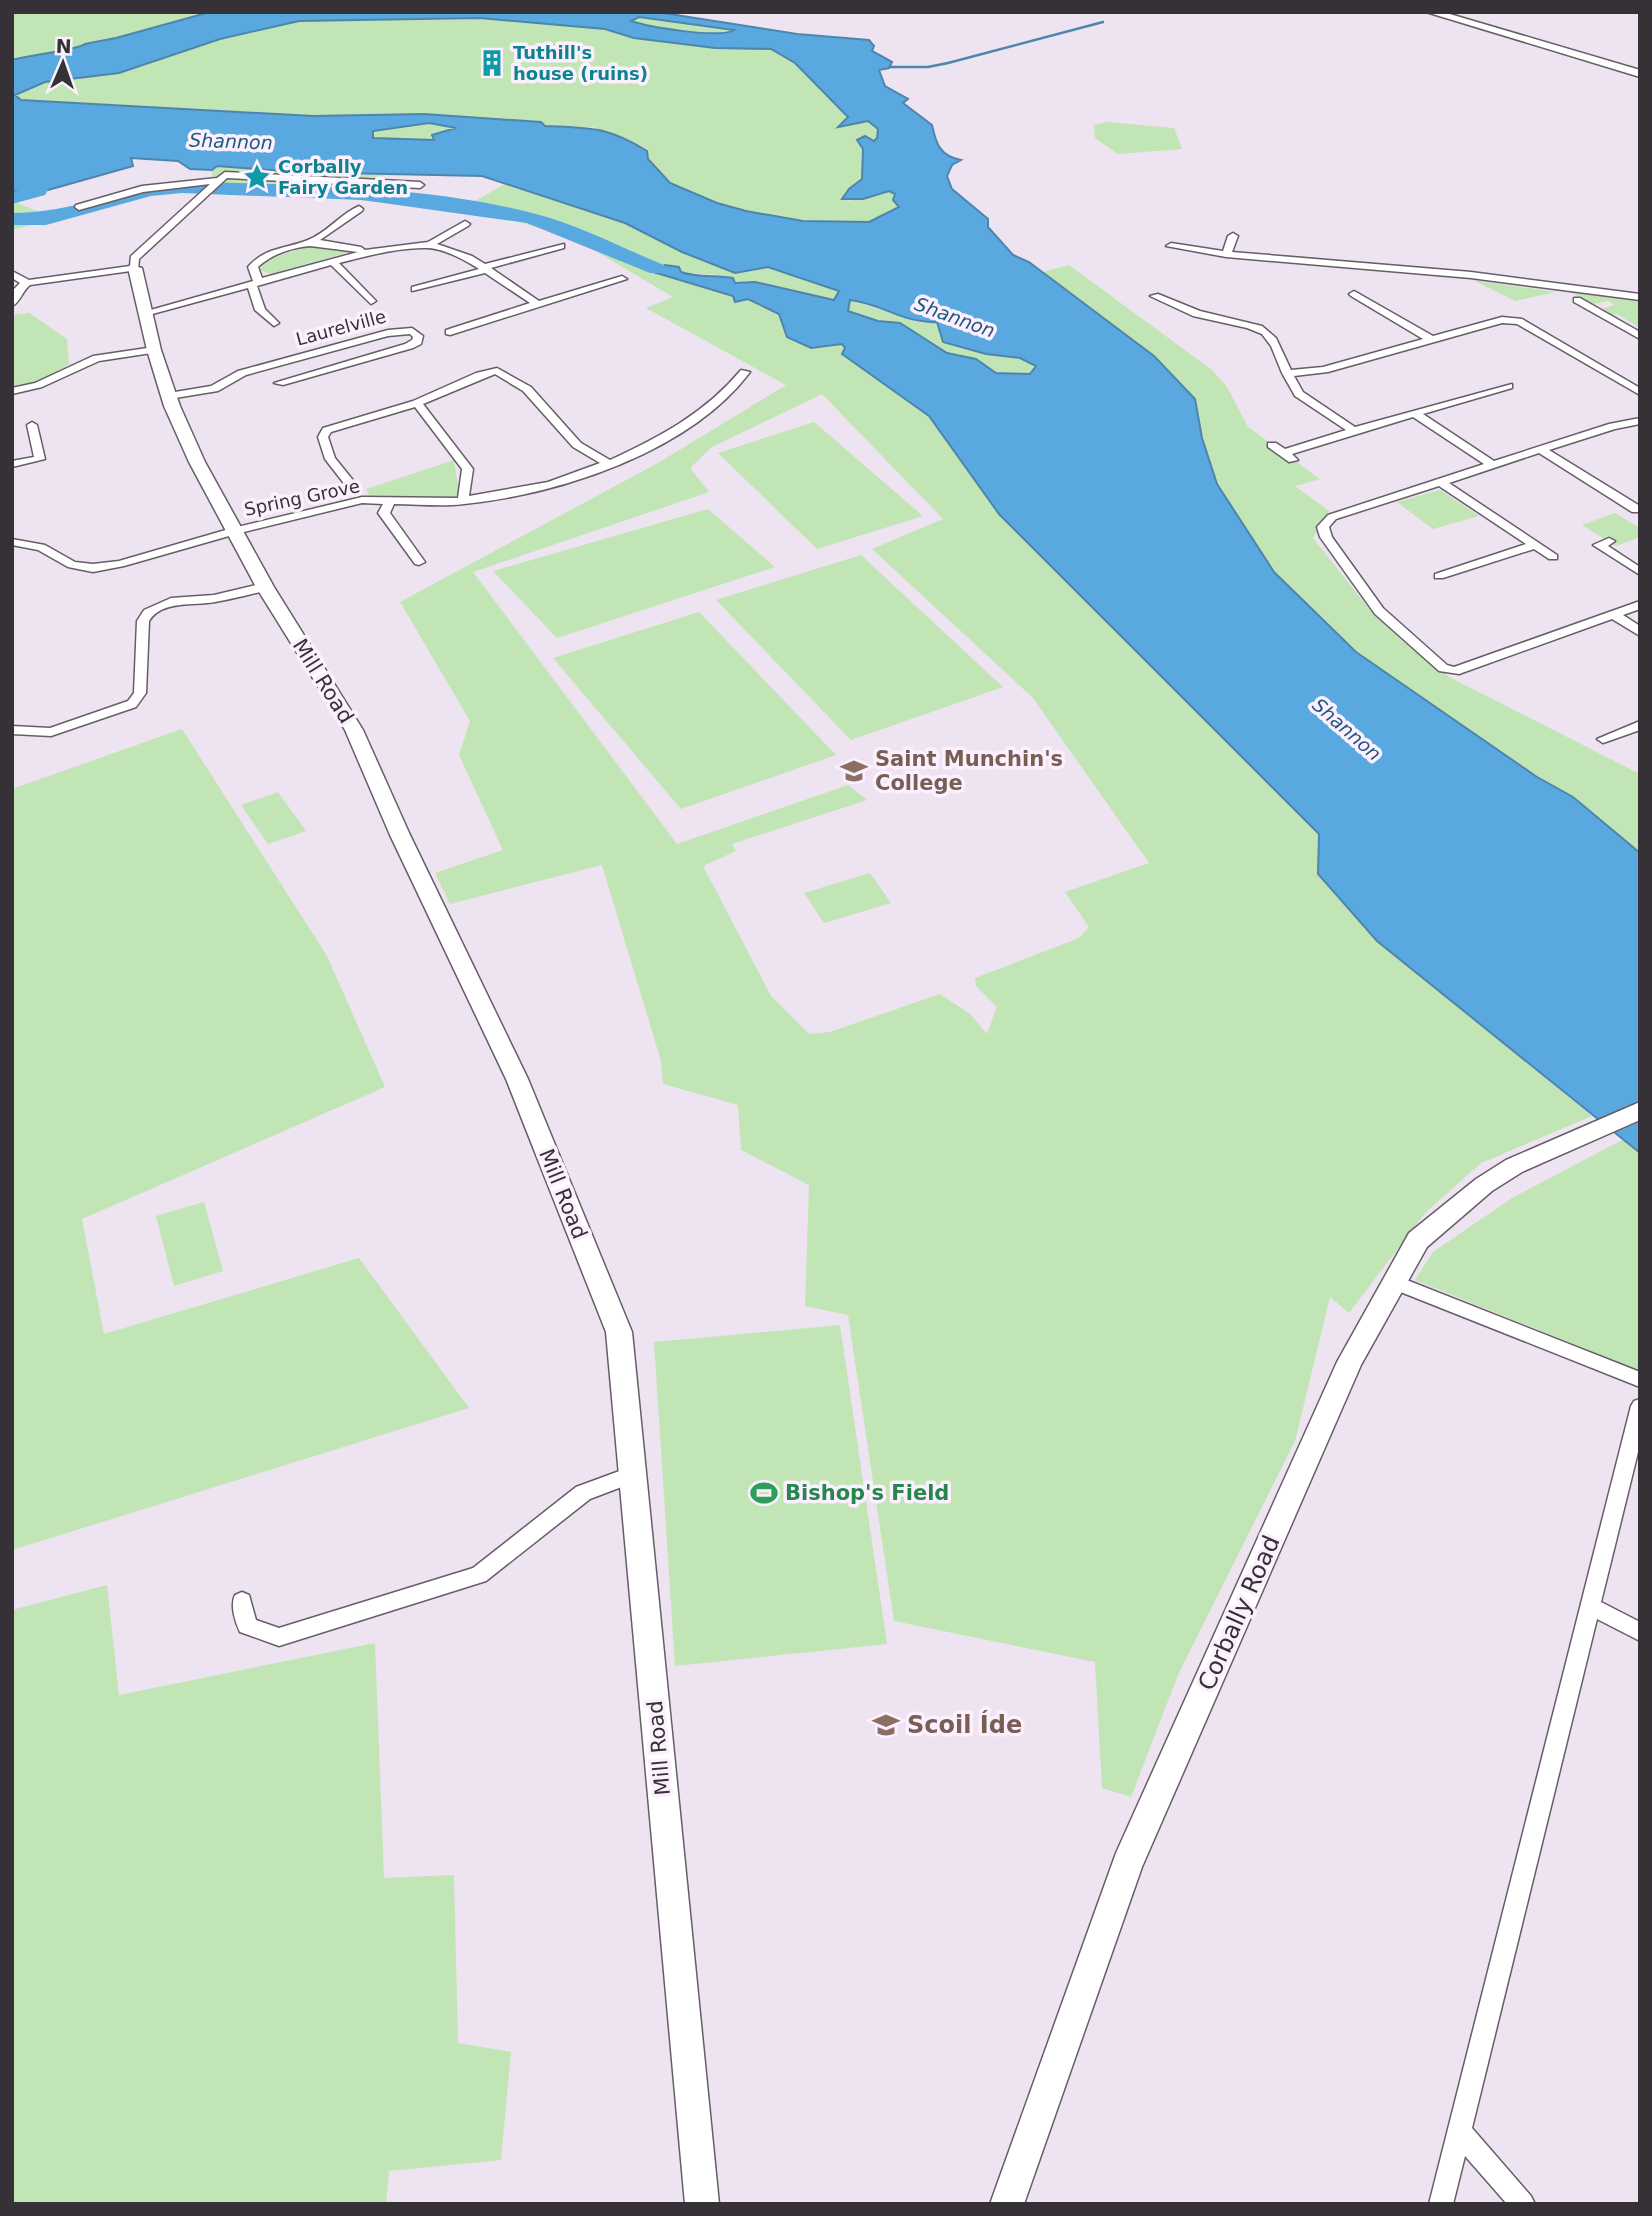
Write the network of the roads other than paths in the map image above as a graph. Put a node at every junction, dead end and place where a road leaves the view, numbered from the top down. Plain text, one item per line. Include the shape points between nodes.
1 (1432, 12) edge
2 (1640, 74) edge
3 (221, 180) junction
4 (420, 185) dead end
5 (79, 207) dead end
6 (359, 209) dead end
7 (465, 224) dead end
8 (1233, 236) dead end
9 (310, 243) junction
10 (430, 245) junction
11 (561, 246) dead end
12 (1171, 246) dead end
13 (370, 252) junction
14 (1226, 254) junction
15 (332, 261) junction
16 (135, 268) junction
17 (485, 268) junction
18 (12, 274) edge
19 (622, 279) dead end
20 (254, 282) junction
21 (27, 283) junction
22 (415, 289) dead end
23 (1354, 294) dead end
24 (1155, 296) dead end
25 (1640, 297) edge
26 (1577, 300) dead end
27 (371, 301) dead end
28 (12, 303) edge
29 (538, 304) junction
30 (145, 313) junction
31 (274, 323) dead end
32 (450, 332) dead end
33 (1640, 335) edge
34 (1430, 339) junction
35 (154, 350) junction
36 (745, 372) dead end
37 (1287, 373) junction
38 (279, 383) dead end
39 (1508, 386) dead end
40 (12, 391) edge
41 (1640, 392) edge
42 (169, 396) junction
43 (416, 403) junction
44 (1415, 414) junction
45 (1640, 421) edge
46 (32, 425) dead end
47 (1354, 431) junction
48 (1272, 445) dead end
49 (1540, 449) junction
50 (1284, 453) junction
51 (1295, 461) dead end
52 (12, 464) edge
53 (609, 464) junction
54 (1492, 465) junction
55 (1442, 483) junction
56 (351, 484) dead end
57 (390, 500) junction
58 (463, 501) junction
59 (1634, 511) edge
60 (233, 531) junction
61 (1609, 541) dead end
62 (12, 542) edge
63 (1535, 545) junction
64 (1553, 557) dead end
65 (419, 562) dead end
66 (1640, 572) edge
67 (1439, 576) dead end
68 (265, 587) junction
69 (1640, 605) edge
70 (1613, 614) junction
71 (1640, 632) edge
72 (1640, 725) edge
73 (13, 733) edge
74 (1603, 739) dead end
75 (1640, 1110) edge
76 (1394, 1282) junction
77 (1640, 1380) edge
78 (1640, 1406) edge
79 (632, 1474) junction
80 (242, 1601) dead end
81 (1590, 1606) junction
82 (1640, 1632) edge
83 (1459, 2132) junction
84 (702, 2204) edge
85 (1007, 2204) edge
86 (1441, 2204) edge
87 (1523, 2204) edge

1 - 2 street
3 - 4 street via 225,175
3 - 5 street via 142,189
3 - 16 street via 134,258
6 - 9 street
7 - 10 street
8 - 14 street
9 - 13 street
9 - 20 street via 258,260 253,267
10 - 13 street
10 - 17 street
11 - 17 street
12 - 14 street
13 - 15 street
14 - 25 street via 1471,275
15 - 20 street
15 - 27 street
16 - 21 street
16 - 30 street, Mill Road
17 - 22 street
17 - 29 street
18 - 21 street
19 - 29 street
20 - 30 street
20 - 31 street via 260,310
21 - 28 street via 18,289
23 - 34 street
24 - 37 street via 1184,311 1261,327 1278,347
26 - 33 street
29 - 32 street
30 - 35 street, Mill Road
34 - 37 street via 1324,370
34 - 41 street via 1502,320 1519,321
35 - 40 street via 85,362 38,386
35 - 42 street, Mill Road
36 - 53 street, Spring Grove via 728,396 670,436
37 - 47 street via 1299,394
38 - 42 street, Laurelville via 409,346 418,336 400,330 242,373 214,389
39 - 44 street
42 - 60 street, Mill Road
43 - 53 street via 497,372 527,389 576,445
43 - 56 street via 327,430 323,437 330,459
43 - 58 street via 468,469
44 - 47 street
44 - 54 street
45 - 49 street
46 - 52 street via 40,459
47 - 50 street
48 - 50 street
49 - 54 street
49 - 59 street
50 - 51 street
53 - 58 street, Spring Grove via 550,485
54 - 55 street
55 - 63 street
55 - 70 street via 1332,517 1323,527 1379,611 1443,668 1455,671
57 - 58 street, Spring Grove
57 - 60 street, Spring Grove via 362,500
57 - 65 street via 384,513
60 - 62 street, Spring Grove via 93,568 72,565 41,547
60 - 68 street, Mill Road
61 - 66 street via 1599,545
63 - 64 street
63 - 67 street
68 - 73 street via 158,606 143,621 139,693 132,704 51,732
68 - 79 street, Mill Road via 354,730 517,1079 619,1332
69 - 70 street
70 - 71 street
72 - 74 street
75 - 76 street, Corbally Road via 1514,1166 1484,1185 1418,1240
76 - 77 street
76 - 85 street, Corbally Road via 1350,1362 1127,1864
78 - 81 street
79 - 80 street via 583,1493 479,1575 279,1637 247,1626
79 - 84 street, Mill Road
81 - 82 street
81 - 83 street
83 - 86 street
83 - 87 street

